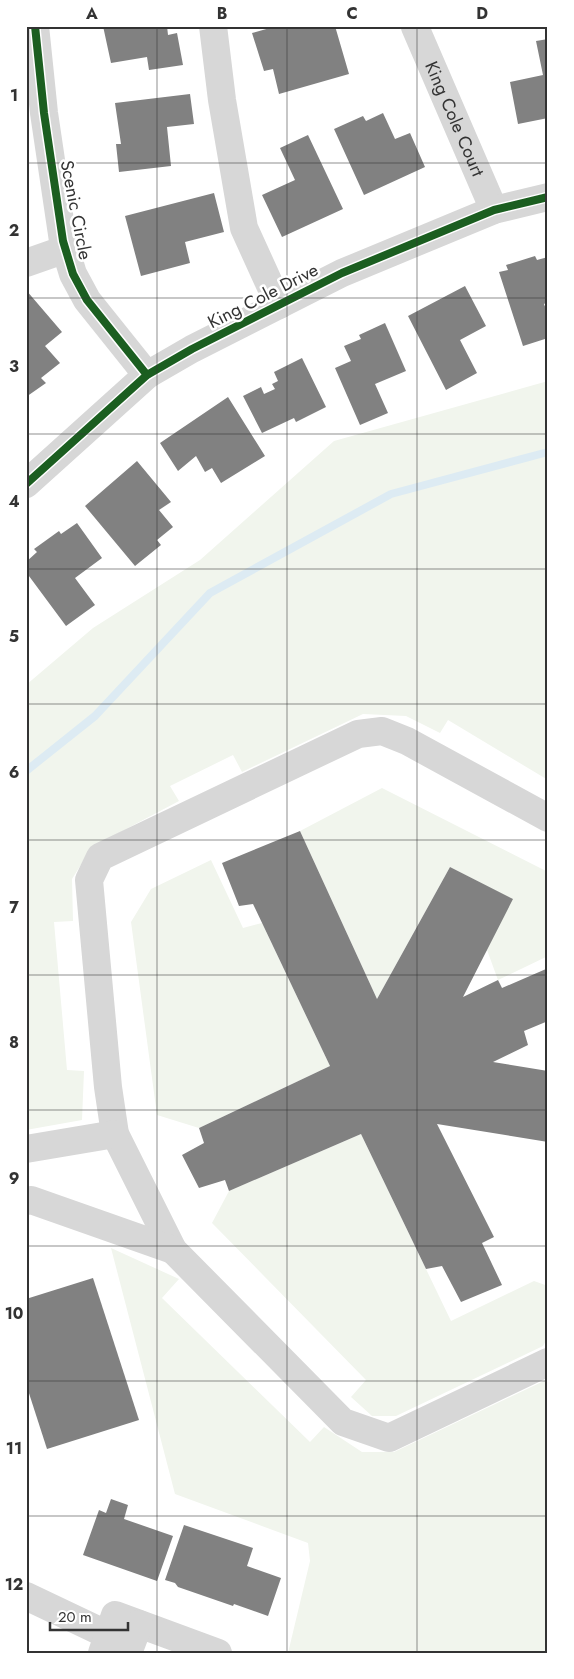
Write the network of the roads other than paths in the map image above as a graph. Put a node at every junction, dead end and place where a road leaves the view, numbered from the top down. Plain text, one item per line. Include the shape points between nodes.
1 (35, 26) edge
2 (213, 26) edge
3 (415, 27) edge
4 (35, 114) edge
5 (548, 197) edge
6 (494, 210) junction
7 (66, 250) junction
8 (26, 263) edge
9 (279, 305) junction
10 (147, 375) junction
11 (26, 484) edge
12 (548, 818) edge
13 (115, 1134) junction
14 (26, 1148) edge
15 (26, 1201) edge
16 (173, 1250) junction
17 (548, 1362) edge
18 (26, 1596) edge
19 (139, 1624) junction
20 (105, 1644) edge
21 (166, 1644) edge
22 (211, 1651) edge
23 (128, 1653) edge

1 - 4 street, Scenic Circle
2 - 9 street via 244,228
3 - 6 street, King Cole Court
4 - 7 street, Scenic Circle
5 - 6 street, King Cole Drive
6 - 9 street, King Cole Drive via 342,273
7 - 8 street
7 - 10 street, Scenic Circle via 73,274 87,300
9 - 10 street, King Cole Drive
10 - 11 street, King Cole Drive
12 - 13 street via 407,741 382,731 358,734 100,857 89,880
13 - 14 street
13 - 16 street
15 - 16 street via 31,1200
16 - 17 street via 343,1422 389,1438
18 - 20 street
19 - 20 street via 115,1615
19 - 21 street
19 - 23 street
21 - 22 street

